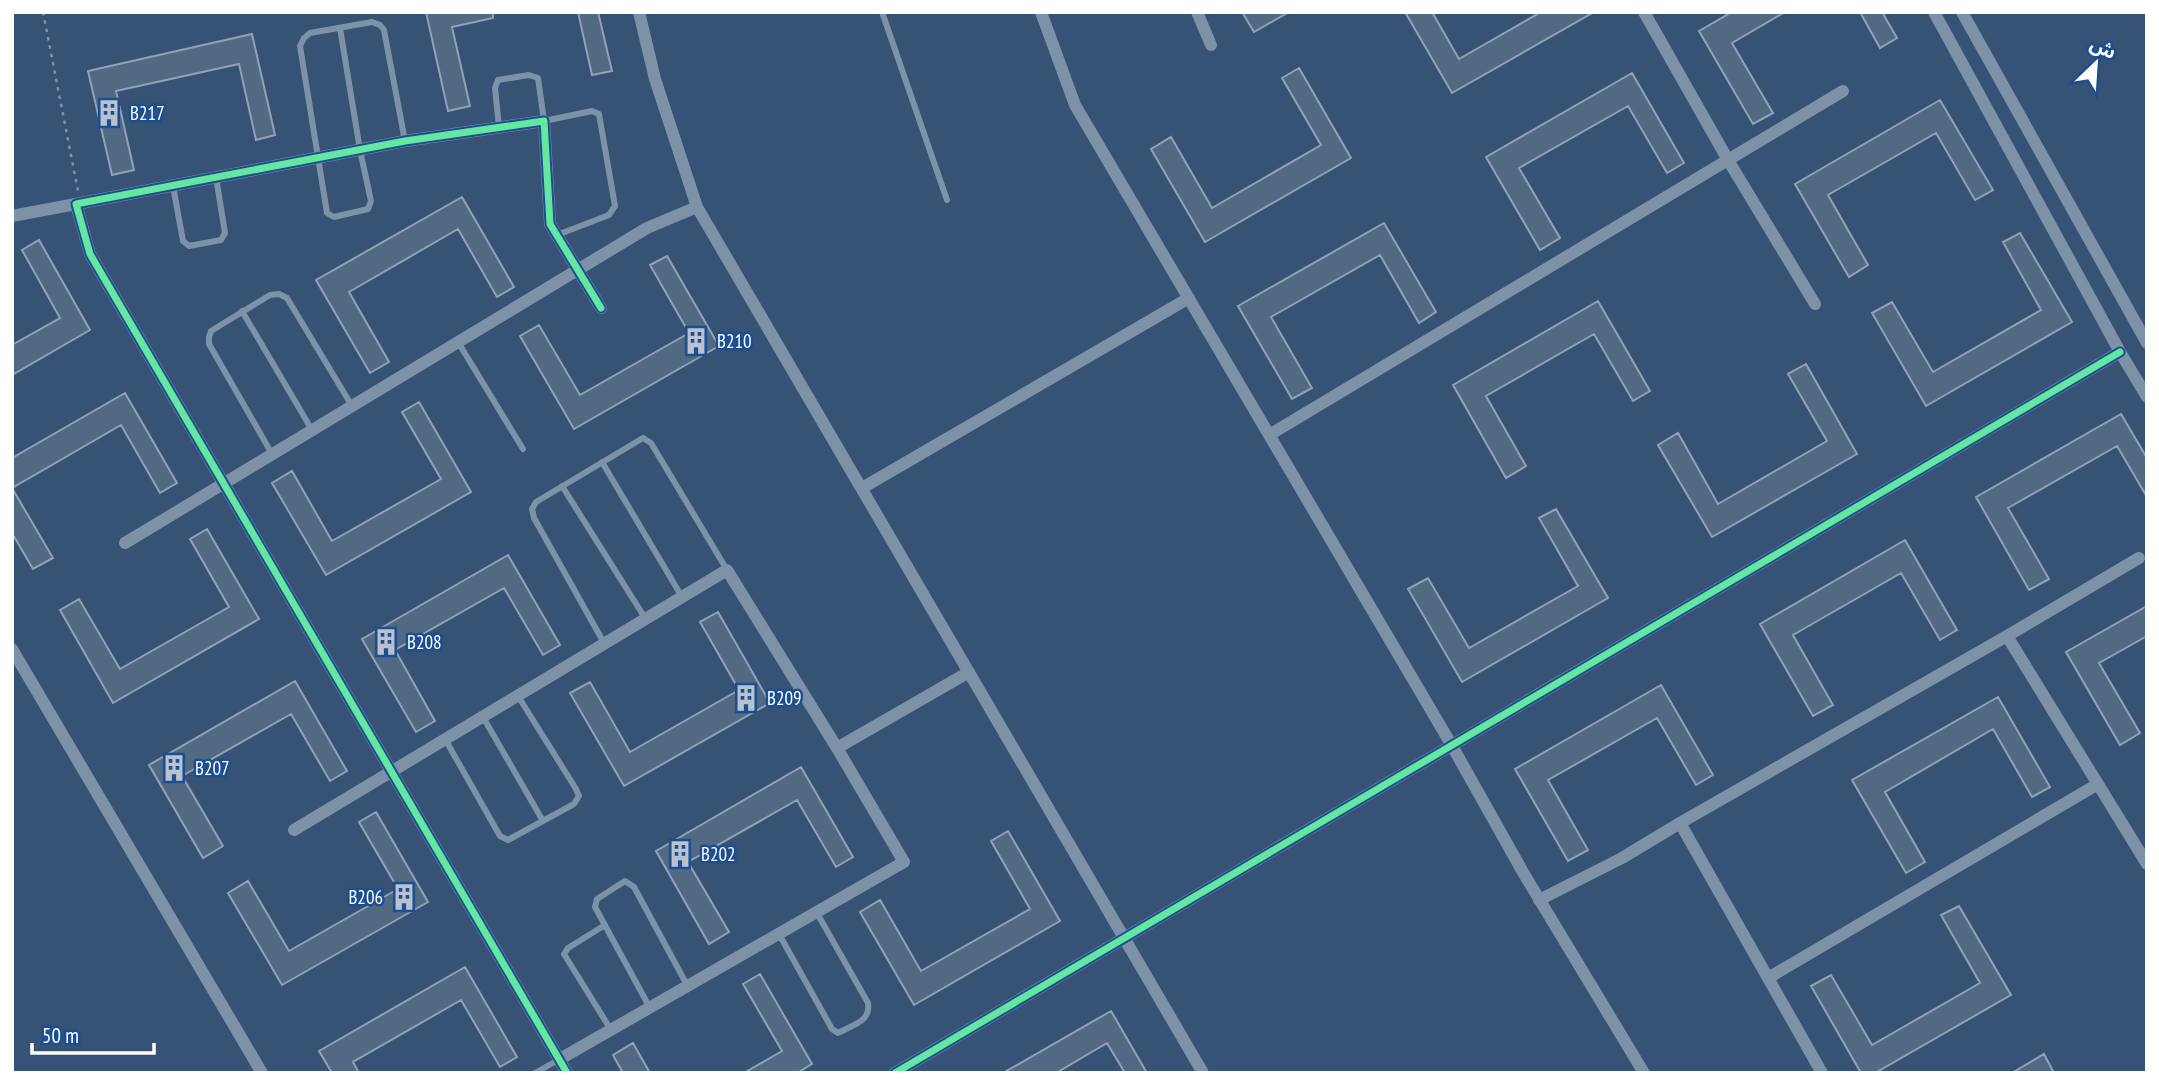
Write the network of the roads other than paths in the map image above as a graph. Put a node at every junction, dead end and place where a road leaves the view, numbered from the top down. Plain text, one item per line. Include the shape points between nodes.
1 (639, 12) edge
2 (882, 12) edge
3 (1041, 12) edge
4 (1197, 12) edge
5 (1644, 12) edge
6 (1934, 12) edge
7 (1962, 12) edge
8 (340, 28) junction
9 (1211, 45) dead end
10 (1843, 91) dead end
11 (544, 121) junction
12 (499, 127) junction
13 (405, 141) junction
14 (360, 150) junction
15 (317, 158) junction
16 (1728, 160) junction
17 (216, 177) junction
18 (173, 186) junction
19 (947, 200) dead end
20 (78, 203) junction
21 (697, 207) junction
22 (12, 216) edge
23 (557, 235) junction
24 (578, 270) junction
25 (1189, 298) junction
26 (1815, 304) dead end
27 (601, 308) dead end
28 (242, 312) junction
29 (2146, 339) edge
30 (458, 342) junction
31 (2120, 352) junction
32 (2147, 397) edge
33 (352, 406) junction
34 (312, 430) junction
35 (1269, 435) junction
36 (523, 449) dead end
37 (272, 454) junction
38 (602, 462) junction
39 (223, 483) junction
40 (562, 486) junction
41 (862, 488) junction
42 (125, 543) dead end
43 (2139, 558) dead end
44 (727, 570) junction
45 (682, 597) junction
46 (645, 620) junction
47 (2007, 636) junction
48 (605, 644) junction
49 (12, 649) edge
50 (969, 672) junction
51 (518, 696) junction
52 (483, 717) junction
53 (446, 739) junction
54 (1451, 744) junction
55 (837, 748) junction
56 (392, 772) junction
57 (2098, 784) junction
58 (543, 821) junction
59 (1680, 823) junction
60 (294, 830) dead end
61 (2147, 864) edge
62 (1539, 900) junction
63 (817, 912) junction
64 (605, 925) junction
65 (779, 934) junction
66 (1124, 936) junction
67 (1768, 978) junction
68 (687, 986) junction
69 (650, 1008) junction
70 (611, 1030) junction
71 (560, 1059) junction
72 (262, 1073) edge
73 (536, 1073) edge
74 (568, 1073) edge
75 (895, 1073) edge
76 (1203, 1073) edge
77 (1644, 1073) edge
78 (1822, 1073) edge

1 - 21 street via 655,79
2 - 19 lane
3 - 25 street via 1075,105
4 - 9 street
5 - 16 street
6 - 31 street
7 - 29 street
8 - 13 lane via 372,22 384,30
8 - 14 lane
8 - 15 lane via 310,33 299,46
10 - 16 street
11 - 12 street
11 - 12 lane via 538,78 528,75 498,80
11 - 23 street via 550,224
11 - 23 lane via 592,111 599,114 615,206 609,215
12 - 13 street
13 - 14 street
14 - 15 street
14 - 15 lane via 371,201 368,209 334,217 327,213
15 - 17 street
16 - 26 street
16 - 35 street
17 - 18 street
17 - 18 lane via 225,233 221,240 189,246 183,241
18 - 20 street
20 - 22 street
20 - 39 street via 90,254
21 - 24 street via 648,228
21 - 41 street
23 - 24 street
24 - 27 street
24 - 30 street
25 - 35 street
25 - 41 street
28 - 33 lane via 270,295 287,299
28 - 34 lane
28 - 37 lane via 211,331 209,345
30 - 33 street
30 - 36 lane
31 - 32 street
31 - 54 street
33 - 34 street
34 - 37 street
35 - 54 street
37 - 39 street
38 - 40 lane
38 - 44 lane via 643,438 651,443
38 - 45 lane
39 - 42 street
39 - 56 street
40 - 46 lane
40 - 48 lane via 536,502 534,518
41 - 50 street
43 - 47 street
44 - 45 street
44 - 55 street
45 - 46 street
46 - 48 street
47 - 57 street
47 - 59 street
48 - 51 street
49 - 72 street
50 - 55 street
50 - 66 street
51 - 52 street
51 - 58 lane via 579,796 574,804
52 - 53 street
52 - 58 lane
53 - 56 street
53 - 58 lane via 500,836 508,841
54 - 62 street
54 - 66 street
55 - 63 street via 904,862
56 - 60 street
56 - 71 street
57 - 61 street
57 - 67 street
59 - 62 street
59 - 67 street
62 - 77 street
63 - 65 street
63 - 65 lane via 868,1003 867,1018 838,1032 832,1029
64 - 68 lane via 595,907 597,899 625,881 634,887
64 - 69 lane
64 - 70 lane via 564,954
65 - 68 street
66 - 75 street
66 - 76 street
67 - 78 street
68 - 69 street
69 - 70 street
70 - 71 street
71 - 73 lane
71 - 74 street

